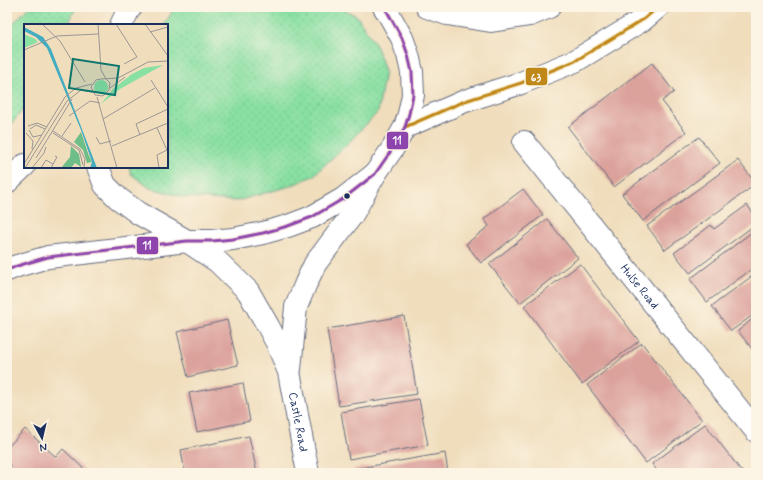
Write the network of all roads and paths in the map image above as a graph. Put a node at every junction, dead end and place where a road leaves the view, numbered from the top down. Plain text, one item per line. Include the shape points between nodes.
1 (131, 7) edge
2 (384, 7) edge
3 (427, 7) edge
4 (549, 7) edge
5 (658, 7) edge
6 (122, 24) edge
7 (405, 127) junction
8 (524, 142) dead end
9 (24, 166) edge
10 (98, 168) edge
11 (375, 174) junction
12 (7, 182) edge
13 (187, 241) junction
14 (7, 270) edge
15 (290, 372) junction
16 (756, 431) edge
17 (308, 473) edge

1 - 6 main road
2 - 7 main road via 402,38 412,72 410,114
3 - 4 main road via 447,14 491,21 530,15
5 - 7 main road via 644,19 575,61 521,83 465,101
7 - 11 main road
8 - 16 main road, Hulse Road
9 - 12 main road
10 - 13 main road via 105,185 118,198 138,213
11 - 13 main road via 343,199 312,217 288,226 233,239
11 - 15 main road via 352,215 315,264 306,283 296,307
13 - 14 main road via 48,257
13 - 15 main road via 217,261 248,291
15 - 17 main road, Castle Road

